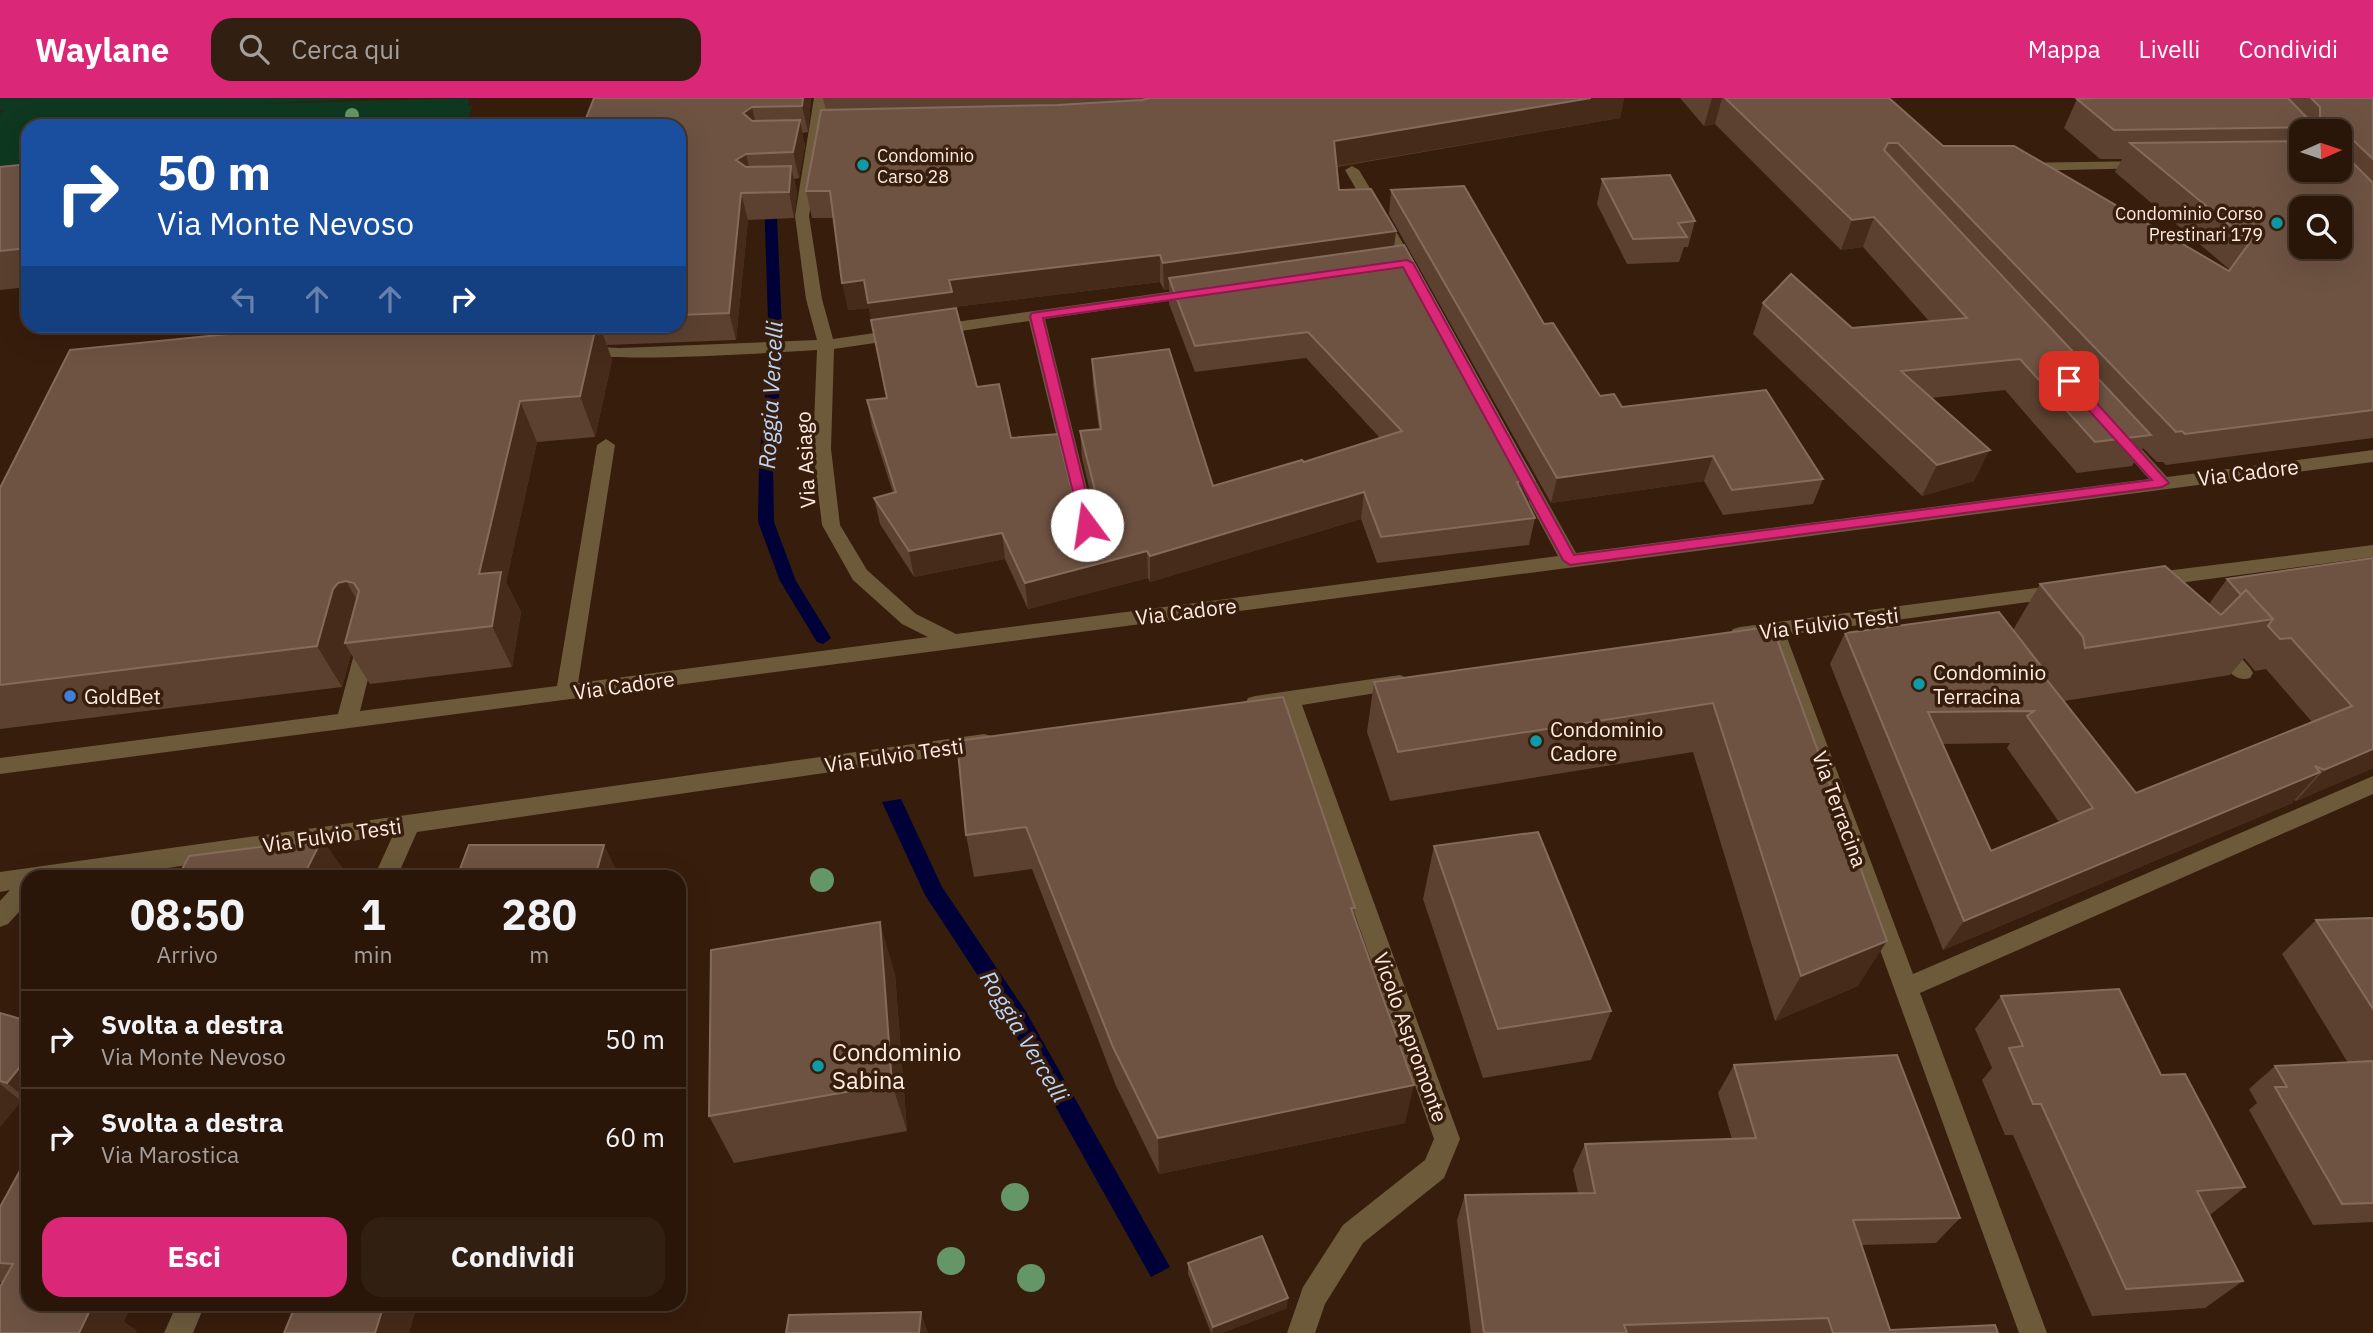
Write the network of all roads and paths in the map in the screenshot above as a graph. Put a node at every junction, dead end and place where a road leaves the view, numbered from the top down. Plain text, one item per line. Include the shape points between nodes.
1 (821, 98) edge
2 (2159, 165) edge
3 (2008, 167) edge
4 (1352, 170) dead end
5 (1420, 287) edge
6 (1215, 290) edge
7 (1036, 316) junction
8 (826, 345) junction
9 (564, 348) edge
10 (2107, 422) edge
11 (606, 445) dead end
12 (1512, 454) edge
13 (2373, 456) edge
14 (2162, 483) junction
15 (1087, 525) edge
16 (2373, 551) edge
17 (1570, 560) junction
18 (2162, 579) junction
19 (2136, 582) edge
20 (2083, 589) edge
21 (2177, 596) edge
22 (1966, 605) junction
23 (1980, 623) edge
24 (1774, 629) junction
25 (370, 631) edge
26 (2209, 633) edge
27 (1720, 637) edge
28 (953, 641) junction
29 (2243, 673) edge
30 (1423, 680) edge
31 (566, 692) junction
32 (1289, 699) junction
33 (1234, 707) edge
34 (347, 721) junction
35 (1003, 740) edge
36 (0, 766) edge
37 (2373, 785) edge
38 (409, 824) junction
39 (88, 870) edge
40 (388, 870) edge
41 (21, 879) edge
42 (0, 882) edge
43 (21, 894) edge
44 (0, 917) edge
45 (1906, 988) junction
46 (188, 1311) edge
47 (178, 1333) edge
48 (1301, 1333) edge
49 (2033, 1333) edge

1 - 8 street, Via Asiago via 818,134 802,185 802,216
2 - 3 street
4 - 5 street via 1400,264
6 - 7 street
7 - 8 street
7 - 15 street
8 - 9 street via 594,353
8 - 28 street, Via Asiago via 822,449 831,525 860,575 909,619
10 - 14 street
11 - 31 street
12 - 17 street
13 - 14 street, Via Cadore
14 - 17 street, Via Cadore
16 - 18 street
17 - 28 street, Via Cadore
18 - 19 street
18 - 21 street
20 - 22 street, Via Fulvio Testi
22 - 23 street
22 - 24 street, Via Fulvio Testi
24 - 27 street, Via Fulvio Testi
24 - 45 street, Via Terracina
25 - 34 street
26 - 29 street
28 - 31 street, Via Cadore
30 - 32 street
31 - 34 street, Via Cadore
32 - 33 street
32 - 48 street, Vicolo Aspromonte via 1447,1139 1435,1170 1353,1234 1313,1297
34 - 36 street, Via Cadore
35 - 38 street, Via Fulvio Testi
37 - 45 street
38 - 39 street, Via Fulvio Testi
38 - 40 street
41 - 42 street
43 - 44 street
45 - 49 street, Via Terracina
46 - 47 street

